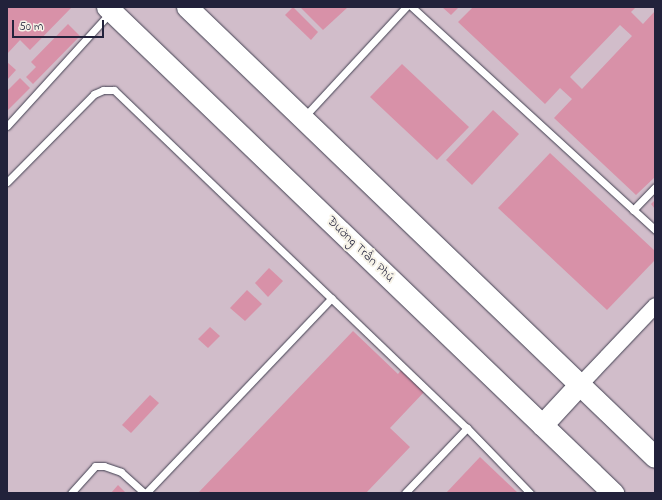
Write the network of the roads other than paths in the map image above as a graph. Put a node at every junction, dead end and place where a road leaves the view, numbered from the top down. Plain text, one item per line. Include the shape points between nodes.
1 (187, 7) edge
2 (406, 7) edge
3 (412, 7) edge
4 (110, 9) edge
5 (302, 118) junction
6 (7, 126) edge
7 (7, 182) edge
8 (655, 187) edge
9 (633, 210) junction
10 (655, 230) edge
11 (332, 298) junction
12 (655, 305) edge
13 (580, 384) junction
14 (542, 425) junction
15 (467, 428) junction
16 (655, 456) edge
17 (70, 493) edge
18 (145, 493) edge
19 (405, 493) edge
20 (530, 493) edge
21 (613, 493) edge

1 - 5 main road
2 - 5 lane
3 - 9 lane
4 - 6 lane
4 - 14 main road, Đường Trần Phú
5 - 13 main road
7 - 11 lane via 94,94 103,90 114,90
8 - 9 lane
9 - 10 lane
11 - 15 lane
11 - 18 lane
12 - 13 street
13 - 14 main road
13 - 16 main road
14 - 21 main road, Đường Trần Phú
15 - 19 lane
15 - 20 lane
17 - 18 lane via 96,466 121,472

